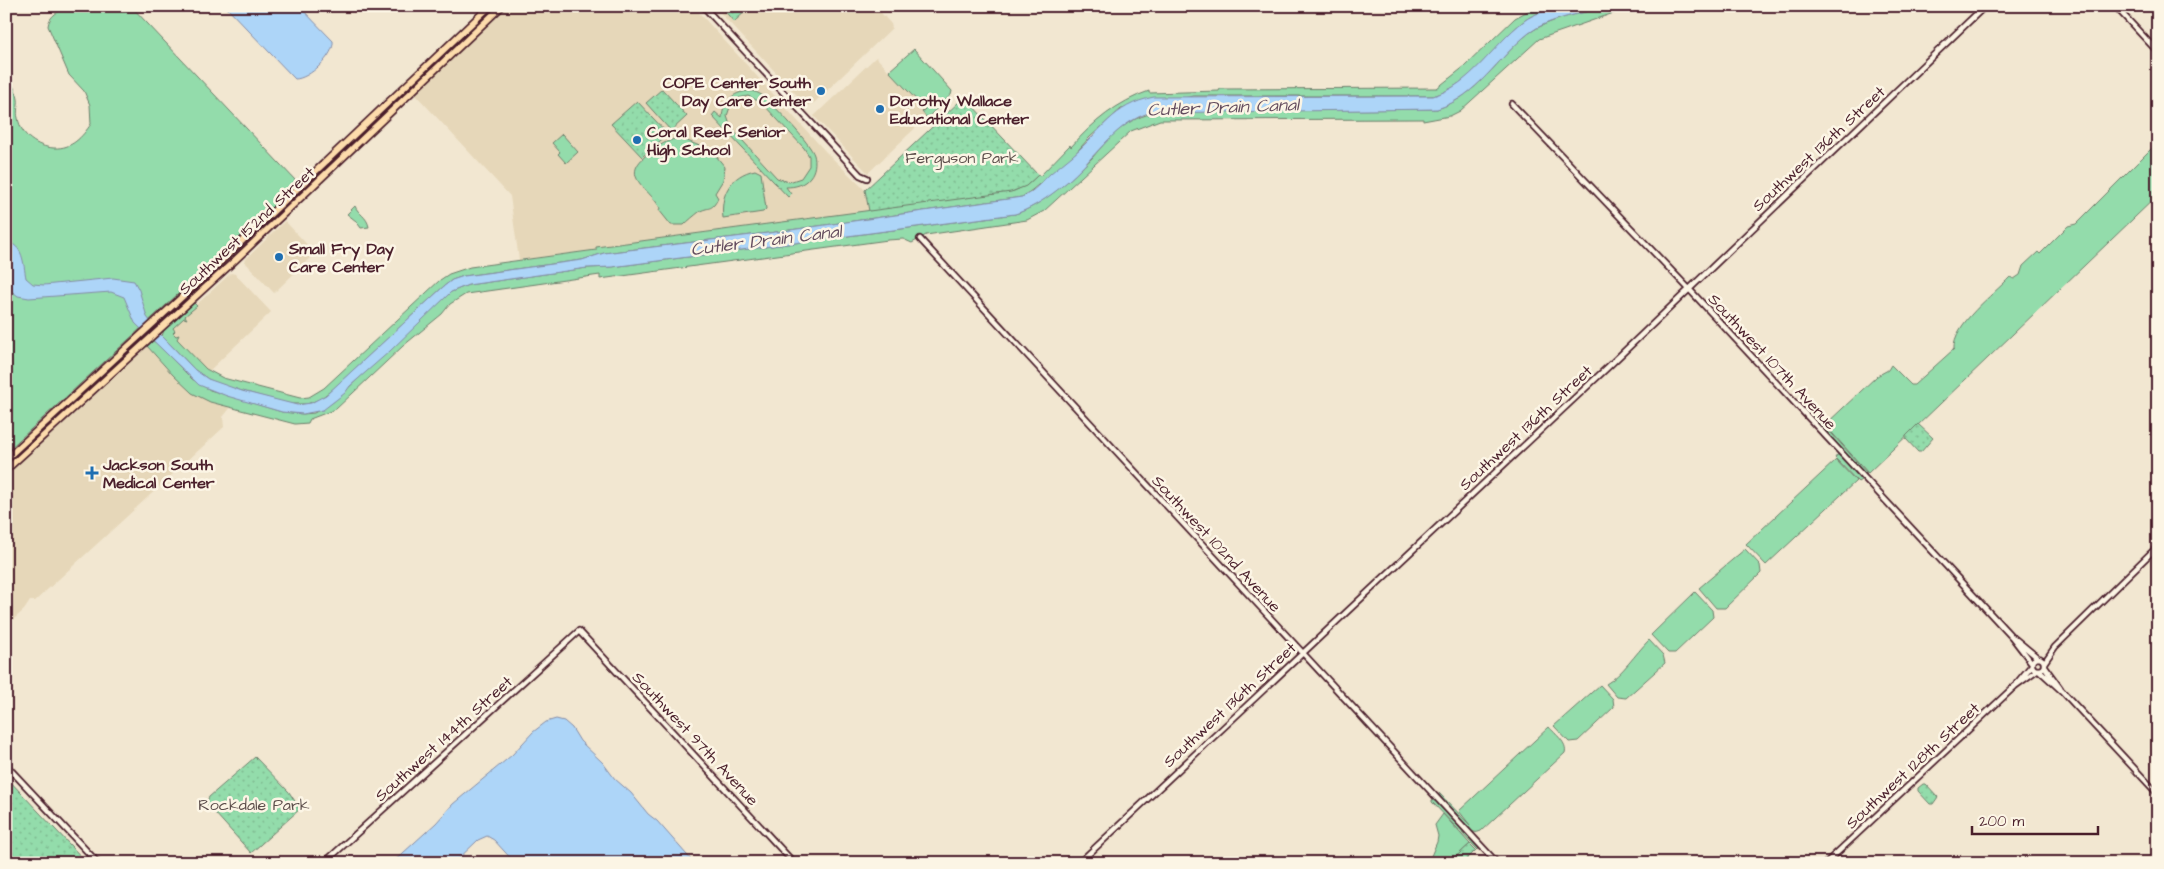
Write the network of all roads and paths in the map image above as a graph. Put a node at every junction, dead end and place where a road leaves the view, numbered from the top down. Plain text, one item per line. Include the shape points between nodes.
1 (490, 6) edge
2 (502, 6) edge
3 (704, 6) edge
4 (1985, 6) edge
5 (2115, 6) edge
6 (2158, 52) edge
7 (1512, 104) dead end
8 (867, 178) dead end
9 (920, 239) dead end
10 (1689, 289) junction
11 (6, 459) edge
12 (6, 470) edge
13 (2158, 546) edge
14 (579, 631) joint
15 (2012, 637) junction
16 (2055, 647) junction
17 (1302, 652) junction
18 (2039, 658) junction
19 (2032, 664) junction
20 (2044, 664) junction
21 (2038, 670) junction
22 (2014, 686) junction
23 (2062, 691) junction
24 (6, 765) edge
25 (2158, 794) edge
26 (98, 863) edge
27 (324, 863) edge
28 (794, 863) edge
29 (1079, 863) edge
30 (1497, 863) edge
31 (1826, 863) edge

1 - 11 main road, Southwest 152nd Street via 154,324
2 - 12 main road, Southwest 152nd Street
3 - 8 street via 860,175
4 - 10 street, Southwest 136th Street
5 - 6 street
7 - 10 street, Southwest 107th Avenue
9 - 17 street, Southwest 102nd Avenue
10 - 15 street, Southwest 107th Avenue
10 - 17 street, Southwest 136th Street
13 - 16 street
14 - 27 street, Southwest 144th Street
14 - 28 street, Southwest 97th Avenue
15 - 18 street, Southwest 107th Avenue
15 - 19 street, Southwest 107th Avenue
16 - 18 street
16 - 20 street
17 - 29 street, Southwest 136th Street
17 - 30 street, Southwest 102nd Avenue
18 - 19 street, Southwest 128th Street
18 - 20 street, Southwest 107th Avenue
19 - 21 street, Southwest 107th Avenue
19 - 22 street, Southwest 128th Street
20 - 21 street, Southwest 128th Street
20 - 23 street
21 - 22 street, Southwest 128th Street
21 - 23 street
22 - 31 street, Southwest 128th Street
23 - 25 street
24 - 26 street

